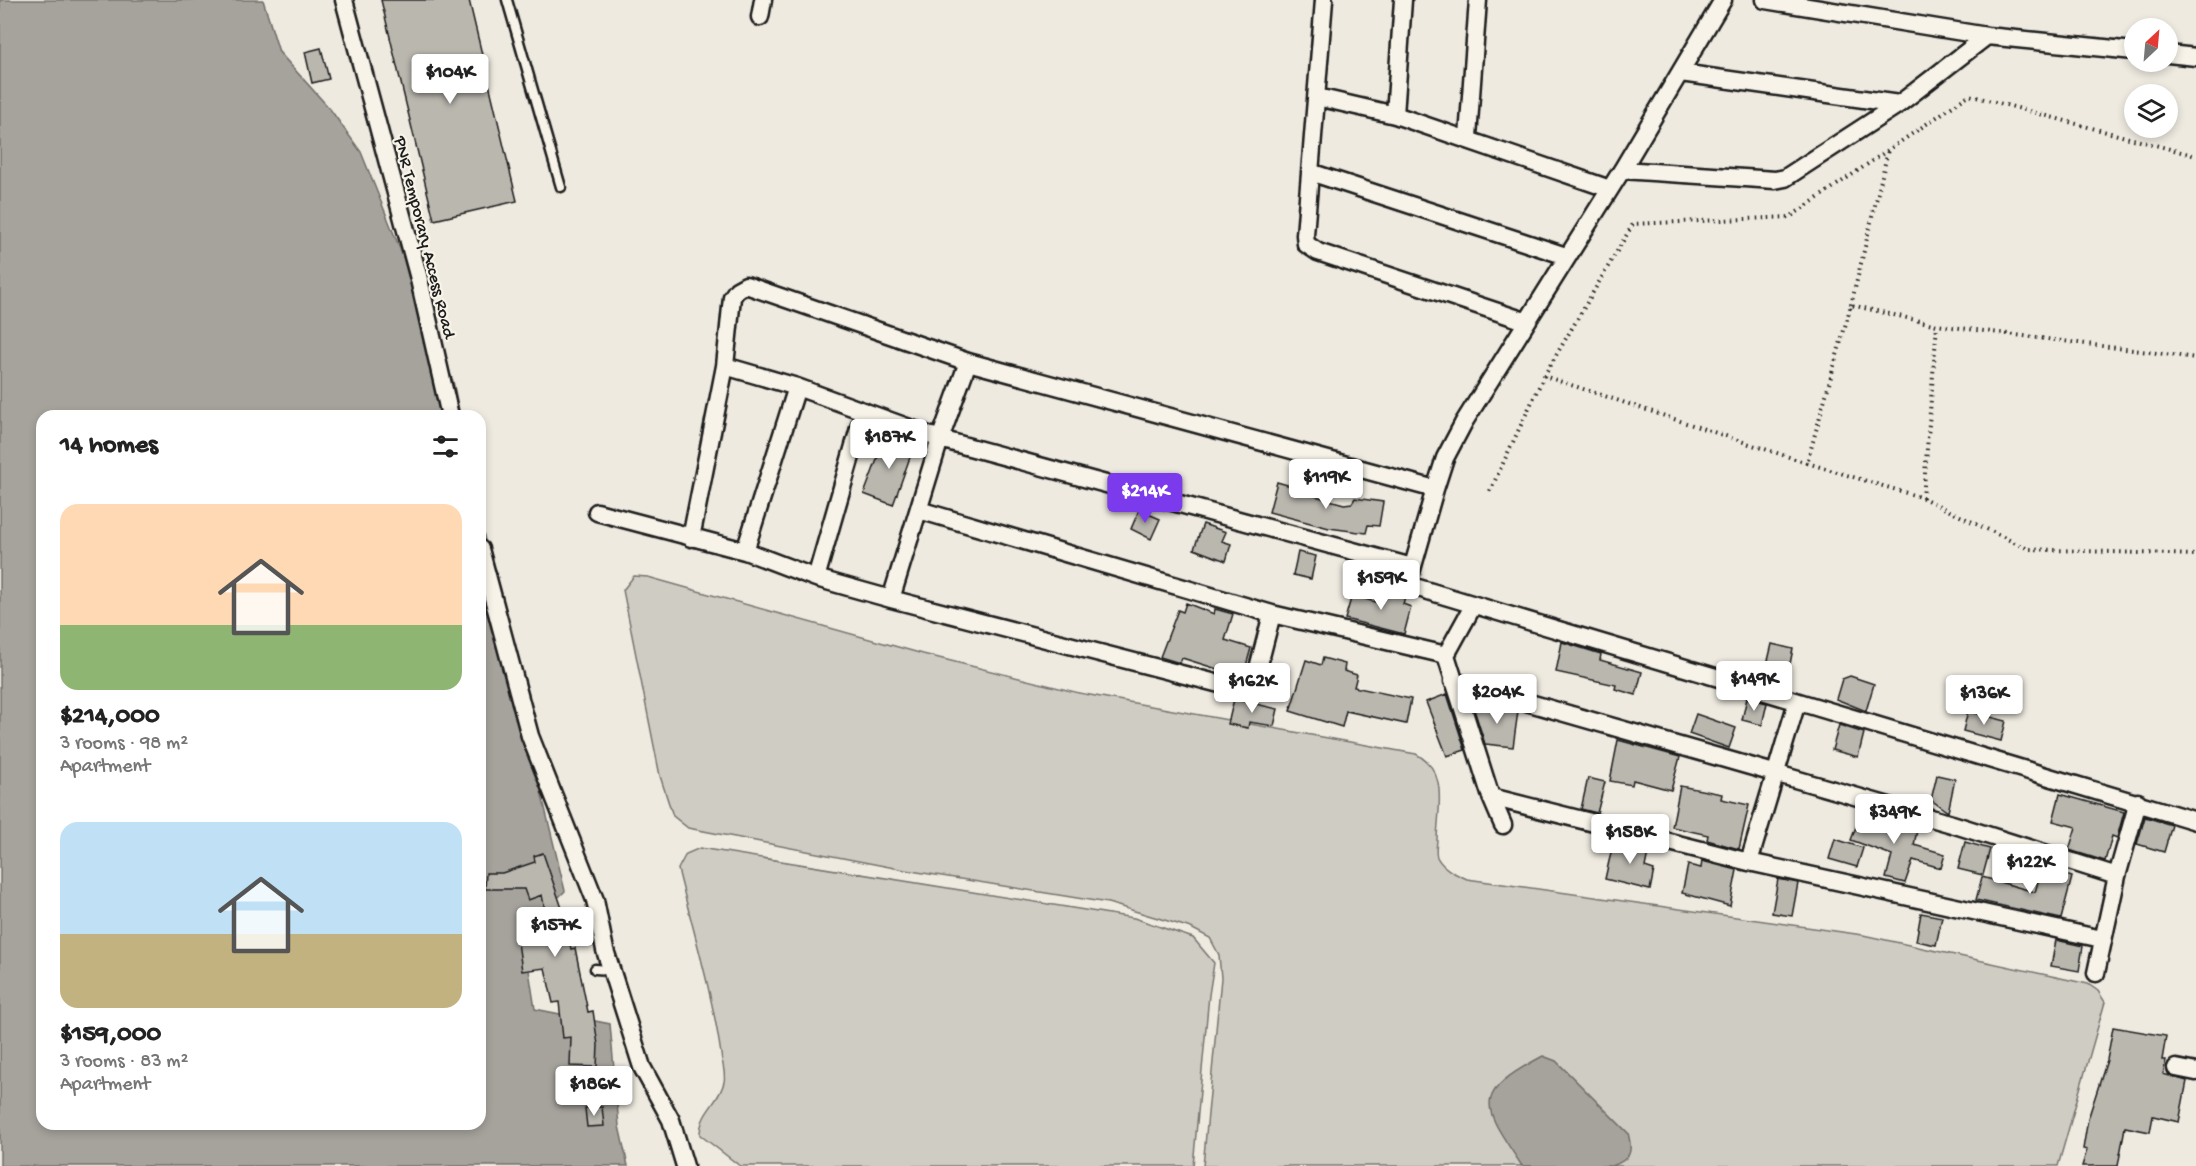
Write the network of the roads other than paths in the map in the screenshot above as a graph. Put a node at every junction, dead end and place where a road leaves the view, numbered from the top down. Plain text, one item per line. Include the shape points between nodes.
1 (344, 0) edge
2 (507, 0) edge
3 (1324, 0) edge
4 (1403, 0) edge
5 (1478, 0) edge
6 (1723, 0) edge
7 (1765, 0) edge
8 (1987, 36) junction
9 (2124, 50) edge
10 (2178, 55) edge
11 (2196, 57) edge
12 (1681, 73) junction
13 (1317, 97) junction
14 (1899, 104) junction
15 (1395, 115) junction
16 (1468, 138) junction
17 (1622, 170) junction
18 (1310, 172) junction
19 (561, 187) dead end
20 (1610, 189) junction
21 (1566, 256) junction
22 (1525, 321) junction
23 (968, 362) junction
24 (725, 366) junction
25 (797, 387) junction
26 (449, 410) edge
27 (864, 411) junction
28 (940, 439) junction
29 (1435, 489) junction
30 (919, 510) junction
31 (597, 513) dead end
32 (692, 538) junction
33 (746, 551) junction
34 (1412, 567) junction
35 (486, 571) edge
36 (816, 578) junction
37 (891, 599) junction
38 (1473, 606) junction
39 (1272, 614) junction
40 (1446, 655) junction
41 (1454, 681) junction
42 (1797, 702) junction
43 (1773, 774) junction
44 (1491, 796) junction
45 (2138, 802) junction
46 (2196, 821) edge
47 (1503, 825) dead end
48 (1749, 862) junction
49 (2117, 876) junction
50 (2102, 939) junction
51 (2096, 974) dead end
52 (2176, 1068) dead end
53 (2196, 1071) edge
54 (685, 1166) edge

1 - 26 street, PNR Temporary Access Road via 418,275
2 - 19 lane
3 - 13 street
4 - 15 street
5 - 16 street
6 - 12 street
7 - 8 street
8 - 9 street
8 - 14 street
10 - 11 street
12 - 14 street
12 - 17 street
13 - 15 street
13 - 18 street
14 - 17 street via 1785,178
15 - 16 street
16 - 20 street
17 - 20 street
18 - 21 street
18 - 22 street via 1306,244 1318,252
20 - 21 street
21 - 22 street
22 - 29 street via 1464,422 1445,458
23 - 24 street via 746,285 732,297
23 - 28 street
23 - 29 street
24 - 25 street
24 - 32 street
25 - 27 street
25 - 33 street
27 - 28 street
27 - 36 street
28 - 30 street
28 - 34 street
29 - 34 street
30 - 37 street
30 - 39 street
31 - 32 street
32 - 33 street
33 - 36 street
34 - 38 street via 1410,584
35 - 54 street via 530,736 595,900 603,970 642,1067 671,1120
36 - 37 street
37 - 39 street via 1239,689 1256,680
38 - 40 street
38 - 42 street
39 - 40 street
40 - 41 street
41 - 43 street
41 - 44 street
42 - 43 street
42 - 45 street
43 - 48 street
43 - 49 street
44 - 47 street
44 - 48 street
45 - 46 street
45 - 49 street
48 - 50 street
49 - 50 street
50 - 51 street
52 - 53 street

